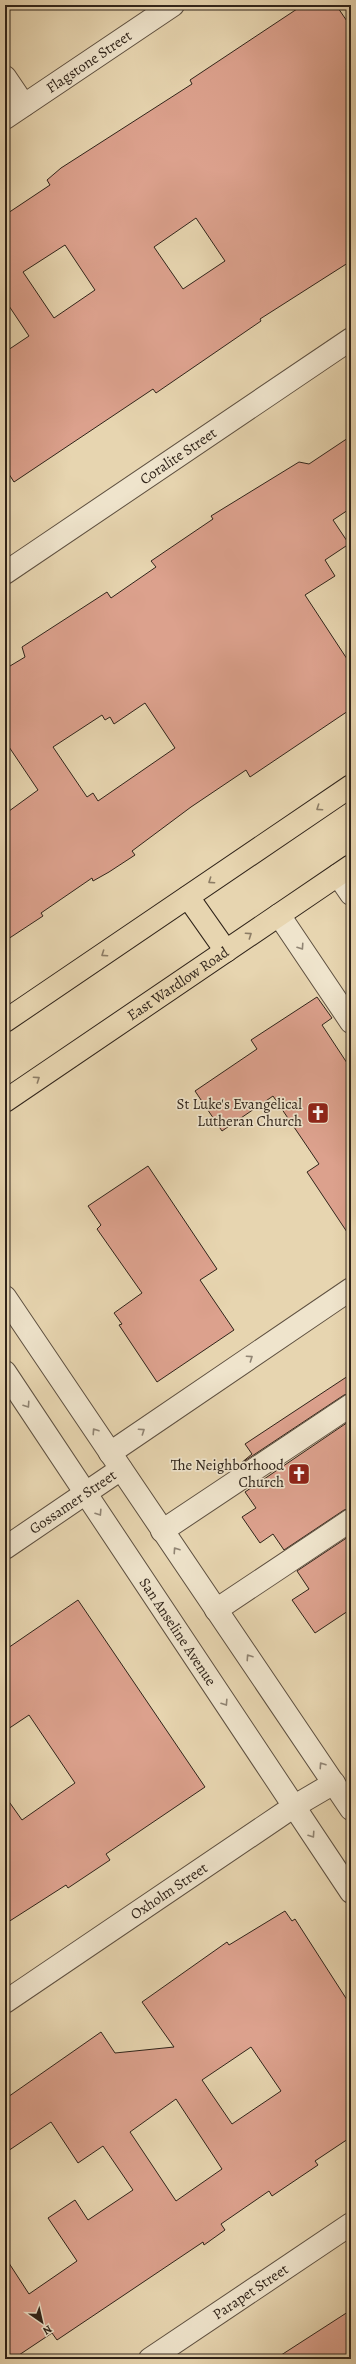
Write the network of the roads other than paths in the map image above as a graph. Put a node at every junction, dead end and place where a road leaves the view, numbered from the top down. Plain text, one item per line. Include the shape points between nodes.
1 (173, 5) edge
2 (5, 77) edge
3 (24, 105) junction
4 (5, 118) edge
5 (351, 340) edge
6 (5, 573) edge
7 (351, 786) edge
8 (344, 870) edge
9 (351, 894) edge
10 (188, 897) junction
11 (279, 915) junction
12 (226, 951) junction
13 (5, 1021) edge
14 (351, 1022) edge
15 (5, 1101) edge
16 (351, 1289) edge
17 (5, 1297) edge
18 (5, 1372) edge
19 (351, 1405) edge
20 (116, 1461) junction
21 (86, 1493) junction
22 (351, 1520) edge
23 (162, 1531) junction
24 (5, 1548) edge
25 (216, 1610) junction
26 (334, 1783) junction
27 (293, 1807) junction
28 (351, 1809) edge
29 (351, 1892) edge
30 (5, 2002) edge
31 (351, 2224) edge
32 (150, 2359) edge

1 - 3 street, Flagstone Street
2 - 3 street
3 - 4 street, Flagstone Street
5 - 6 street, Coralite Street
7 -> 10 main road
8 - 9 street
8 - 11 main road, East Wardlow Road
10 - 12 main road
10 -> 13 main road
12 -> 11 main road, East Wardlow Road
11 -> 14 street
15 -> 12 main road, East Wardlow Road
20 -> 16 street, Gossamer Street
20 -> 17 street
18 -> 21 street, San Anseline Avenue
19 - 23 street
20 - 21 street, Gossamer Street
20 - 23 street
21 - 24 street, Gossamer Street
21 -> 27 street, San Anseline Avenue
22 - 25 street
25 -> 23 street
26 -> 25 street
26 - 27 street, Oxholm Street
26 - 28 street
27 -> 29 street, San Anseline Avenue
27 - 30 street, Oxholm Street
31 - 32 street, Parapet Street

